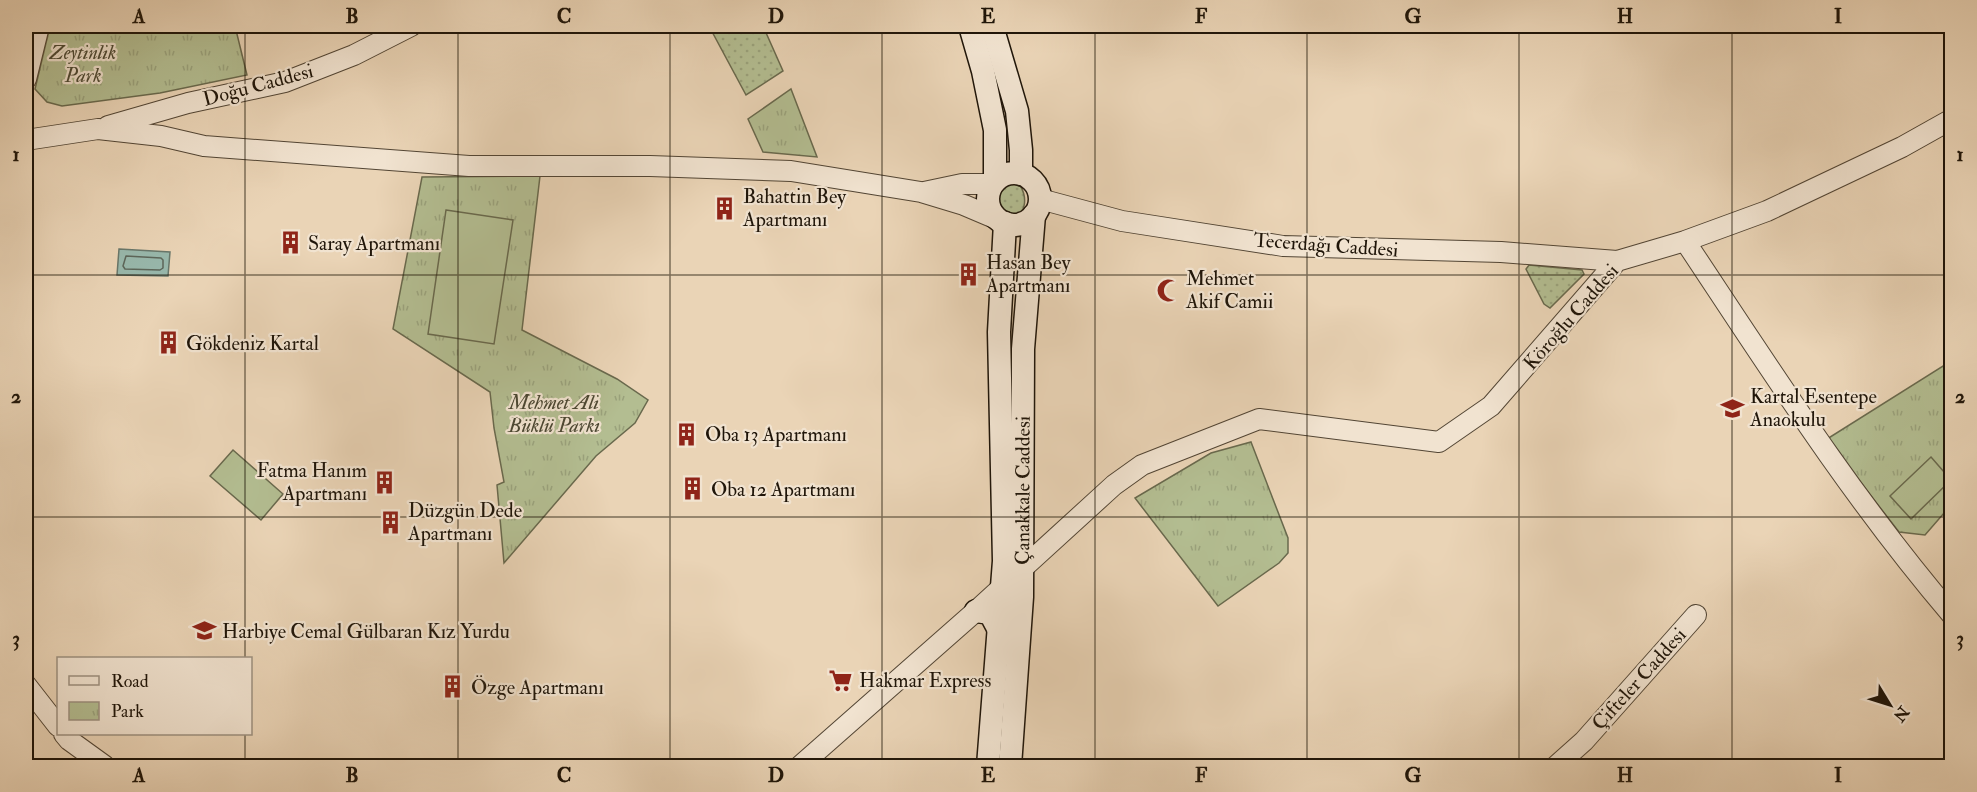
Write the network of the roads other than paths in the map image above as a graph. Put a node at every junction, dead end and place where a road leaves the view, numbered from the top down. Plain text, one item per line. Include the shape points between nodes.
1 (39, 26) edge
2 (411, 26) edge
3 (970, 26) edge
4 (992, 26) edge
5 (26, 79) edge
6 (188, 103) junction
7 (1952, 118) edge
8 (98, 129) junction
9 (161, 136) junction
10 (26, 140) edge
11 (1021, 174) junction
12 (993, 183) junction
13 (921, 192) junction
14 (1037, 207) junction
15 (1001, 221) junction
16 (1685, 241) junction
17 (1617, 261) junction
18 (1014, 564) junction
19 (1003, 585) junction
20 (976, 611) junction
21 (1696, 615) dead end
22 (1952, 615) edge
23 (998, 628) junction
24 (904, 675) junction
25 (26, 685) edge
26 (57, 725) edge
27 (65, 735) edge
28 (105, 766) edge
29 (800, 766) edge
30 (988, 766) edge
31 (1010, 766) edge
32 (1556, 766) edge

1 - 5 street
2 - 6 street, Doğu Caddesi via 354,55 285,82
3 - 12 main road via 995,130
4 - 11 main road via 1017,111
6 - 8 street, Doğu Caddesi
6 - 9 street via 168,114
7 - 16 street, Köroğlu Caddesi via 1902,147 1767,211
8 - 9 street
8 - 10 street
9 - 13 street via 204,146 469,166 791,171
11 - 12 main road via 1007,174
11 - 14 main road via 1035,183 1039,191
12 - 13 street
12 - 15 main road via 988,205
13 - 15 street
14 - 15 main road via 1021,224
14 - 17 street, Tecerdağı Caddesi via 1283,246 1502,252
14 - 18 main road, Çanakkale Caddesi via 1023,349
15 - 18 main road, Çanakkale Caddesi via 999,332
16 - 17 street, Köroğlu Caddesi
16 - 22 street via 1895,548
17 - 18 street, Köroğlu Caddesi via 1491,406 1439,442 1259,419 1142,465
18 - 19 main road, Çanakkale Caddesi
18 - 24 street via 984,587 929,641
18 - 31 main road, Çanakkale Caddesi
19 - 20 street
19 - 23 main road, Çanakkale Caddesi
20 - 23 main road via 990,613
20 - 24 street
21 - 32 street, Çifteler Caddesi via 1584,741
23 - 30 main road, Çanakkale Caddesi
24 - 29 street
25 - 26 street
27 - 28 street

